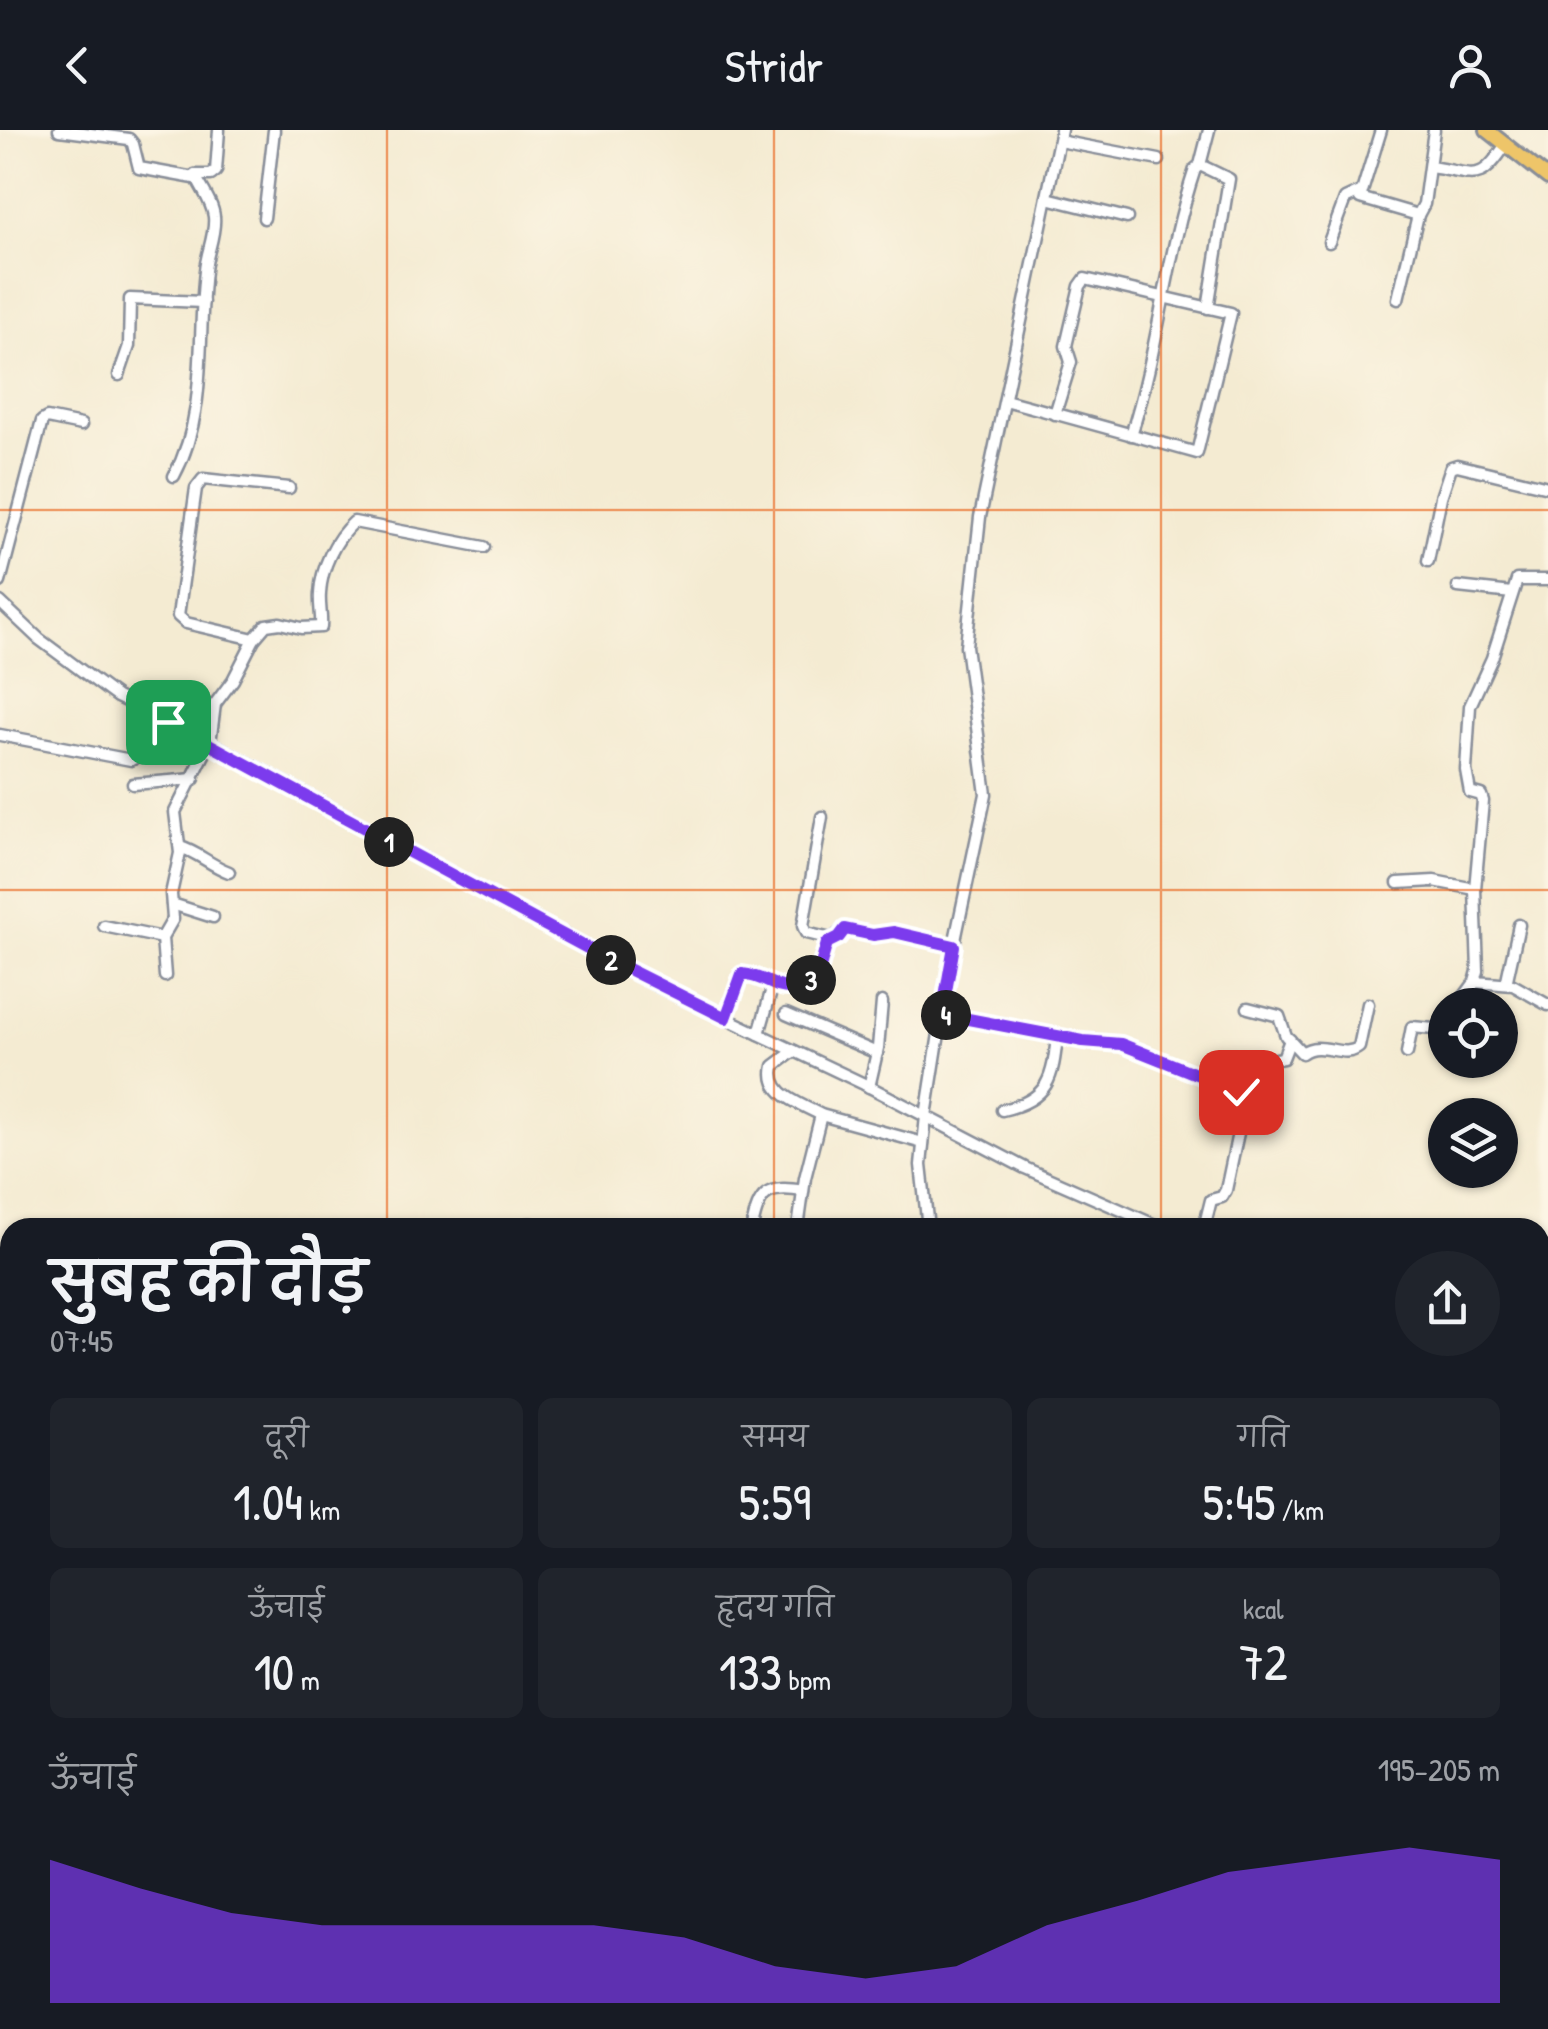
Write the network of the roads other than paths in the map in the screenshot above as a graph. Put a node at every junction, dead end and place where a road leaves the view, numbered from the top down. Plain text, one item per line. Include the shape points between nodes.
1 (219, 130) edge
2 (274, 130) edge
3 (1209, 130) edge
4 (1381, 130) edge
5 (1434, 130) edge
6 (1487, 130) edge
7 (67, 131) edge
8 (1060, 136) edge
9 (1506, 144) junction
10 (1160, 160) dead end
11 (1200, 165) junction
12 (1430, 167) junction
13 (195, 175) junction
14 (1548, 178) edge
15 (1360, 192) junction
16 (1047, 198) junction
17 (1418, 215) junction
18 (264, 218) dead end
19 (1127, 218) dead end
20 (1329, 242) dead end
21 (1164, 296) junction
22 (1398, 299) dead end
23 (203, 302) junction
24 (1208, 308) junction
25 (119, 374) dead end
26 (1005, 400) junction
27 (1055, 414) junction
28 (80, 425) dead end
29 (1131, 435) junction
30 (174, 476) dead end
31 (1548, 487) edge
32 (289, 488) dead end
33 (484, 547) dead end
34 (1428, 561) dead end
35 (1548, 580) edge
36 (0, 582) edge
37 (1458, 587) dead end
38 (1512, 593) junction
39 (0, 602) edge
40 (254, 640) junction
41 (154, 716) junction
42 (0, 735) edge
43 (210, 743) junction
44 (194, 779) junction
45 (133, 784) dead end
46 (822, 817) dead end
47 (180, 846) junction
48 (229, 872) dead end
49 (1398, 883) dead end
50 (1475, 889) junction
51 (172, 904) junction
52 (212, 917) dead end
53 (1519, 925) dead end
54 (104, 926) dead end
55 (162, 938) junction
56 (831, 939) junction
57 (954, 946) junction
58 (164, 976) dead end
59 (1475, 982) junction
60 (1506, 984) junction
61 (773, 986) junction
62 (1471, 988) edge
63 (882, 1002) dead end
64 (1368, 1004) dead end
65 (1548, 1005) edge
66 (1248, 1008) dead end
67 (786, 1014) dead end
68 (942, 1014) junction
69 (726, 1018) junction
70 (1428, 1028) edge
71 (759, 1034) junction
72 (1058, 1036) junction
73 (1290, 1040) junction
74 (794, 1051) junction
75 (877, 1053) junction
76 (1407, 1053) dead end
77 (869, 1086) junction
78 (1246, 1095) junction
79 (1002, 1110) dead end
80 (821, 1114) junction
81 (926, 1116) junction
82 (923, 1142) junction
83 (803, 1192) junction
84 (755, 1218) edge
85 (799, 1218) edge
86 (926, 1218) edge
87 (1139, 1218) edge
88 (1206, 1218) edge

1 - 13 street via 216,171
2 - 18 street
3 - 11 street
4 - 15 street
5 - 12 street
6 - 9 main road
7 - 13 street via 129,140 139,168
8 - 10 street
8 - 16 street
9 - 12 street via 1482,174
9 - 14 main road
11 - 21 street via 1182,208
11 - 24 street via 1229,179
12 - 17 street
13 - 23 street via 214,217
15 - 17 street via 1363,200
15 - 20 street via 1345,199
16 - 19 street
16 - 26 street
17 - 22 street
21 - 24 street
21 - 27 street via 1082,281 1066,346 1071,362
21 - 29 street
23 - 25 street via 130,299 129,346
23 - 30 street via 195,420
24 - 29 street via 1231,313 1197,453
26 - 27 street
26 - 57 street via 980,517 966,646 986,794
27 - 29 street
28 - 36 street via 42,421
31 - 34 street via 1451,467
32 - 40 street via 215,479 199,480 196,488 178,616
33 - 40 street via 354,522 337,541 324,576 321,627 275,622
35 - 38 street via 1519,578
37 - 38 street
38 - 50 street via 1470,706 1466,770 1470,792 1482,798
39 - 41 street via 76,668
40 - 43 street via 215,704
41 - 42 street via 131,760
41 - 43 street
43 - 44 street
43 - 69 street
44 - 45 street
44 - 47 street via 175,812
46 - 56 street via 804,926 806,933
47 - 48 street
47 - 51 street
49 - 50 street
50 - 59 street
51 - 52 street
51 - 55 street via 173,919
53 - 60 street
54 - 55 street
55 - 58 street
56 - 57 street via 848,929
56 - 61 street via 814,978 789,990
57 - 68 street
59 - 60 street
59 - 62 street
60 - 65 street
61 - 69 street via 742,974
61 - 71 street
63 - 75 street
64 - 73 street via 1354,1052 1314,1046 1302,1053
66 - 73 street via 1280,1016
67 - 75 street
68 - 72 street
68 - 81 street
69 - 71 street
70 - 76 street via 1412,1027
71 - 74 street
72 - 78 street via 1133,1047
72 - 79 street via 1051,1080
73 - 78 street via 1283,1058 1270,1060 1262,1082
74 - 77 street
74 - 80 street via 774,1066 774,1083
75 - 77 street
77 - 81 street
78 - 88 street via 1226,1190 1211,1200
80 - 82 street
80 - 83 street
81 - 82 street
81 - 87 street
82 - 86 street
83 - 84 street via 770,1191
83 - 85 street

